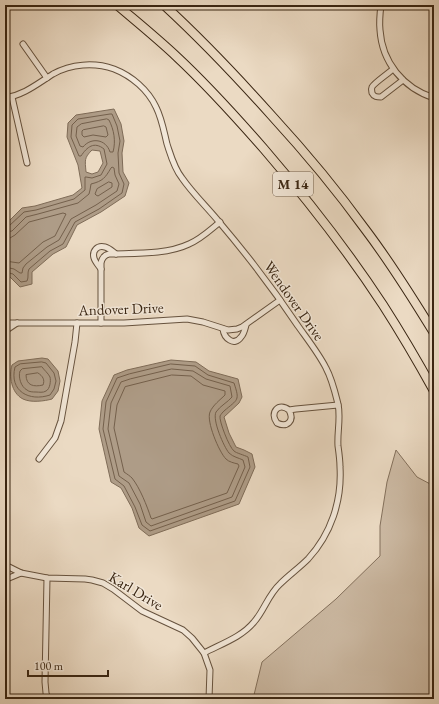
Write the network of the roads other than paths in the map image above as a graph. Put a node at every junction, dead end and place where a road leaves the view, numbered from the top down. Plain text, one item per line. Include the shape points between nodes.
1 (117, 5) edge
2 (164, 5) edge
3 (381, 5) edge
4 (24, 44) dead end
5 (393, 69) junction
6 (47, 78) junction
7 (403, 80) junction
8 (12, 97) junction
9 (5, 98) edge
10 (434, 98) edge
11 (27, 163) dead end
12 (220, 222) junction
13 (116, 254) junction
14 (101, 269) junction
15 (280, 300) junction
16 (5, 322) edge
17 (18, 323) junction
18 (77, 323) junction
19 (102, 323) junction
20 (246, 325) junction
21 (223, 329) junction
22 (5, 331) edge
23 (434, 333) edge
24 (434, 391) edge
25 (338, 405) junction
26 (290, 410) dead end
27 (39, 459) dead end
28 (5, 567) edge
29 (21, 574) junction
30 (5, 578) edge
31 (47, 578) junction
32 (204, 653) junction
33 (48, 699) edge
34 (210, 699) edge

1 - 24 highway, M 14 via 177,57 249,132 298,189 372,288
2 - 23 highway, M 14 via 245,85 302,149 366,230
3 - 5 street via 382,43
4 - 6 street
5 - 7 street
5 - 7 street via 373,85 373,95 381,97
6 - 8 street, Wendover Drive via 28,91
6 - 12 street, Wendover Drive via 69,67 95,65 119,71 138,84 157,108 177,171
7 - 10 street via 422,94
8 - 9 street, Wendover Drive
8 - 11 street
12 - 13 street via 198,239 181,247 154,252
12 - 15 street, Wendover Drive
13 - 14 street via 103,257
13 - 14 street via 104,246 96,248 94,258
14 - 19 street
15 - 20 street, Andover Drive
15 - 25 street, Wendover Drive via 325,366
16 - 17 street, Andover Drive
17 - 18 street, Andover Drive
17 - 22 street
18 - 19 street, Andover Drive
18 - 27 street via 62,421 55,438
19 - 21 street, Andover Drive via 187,319
20 - 21 street, Andover Drive via 237,329
20 - 21 street, Andover Drive via 242,336 235,341 224,335
25 - 26 street
25 - 32 street, Wendover Drive via 340,485 338,502 328,530 312,554 272,592 253,624 238,636
28 - 29 street, Karl Drive
29 - 30 street, Karl Drive
29 - 31 street, Karl Drive
31 - 32 street, Karl Drive via 85,579 103,583 142,611 183,630
31 - 33 street via 45,682
32 - 34 street, Karl Drive via 210,670

